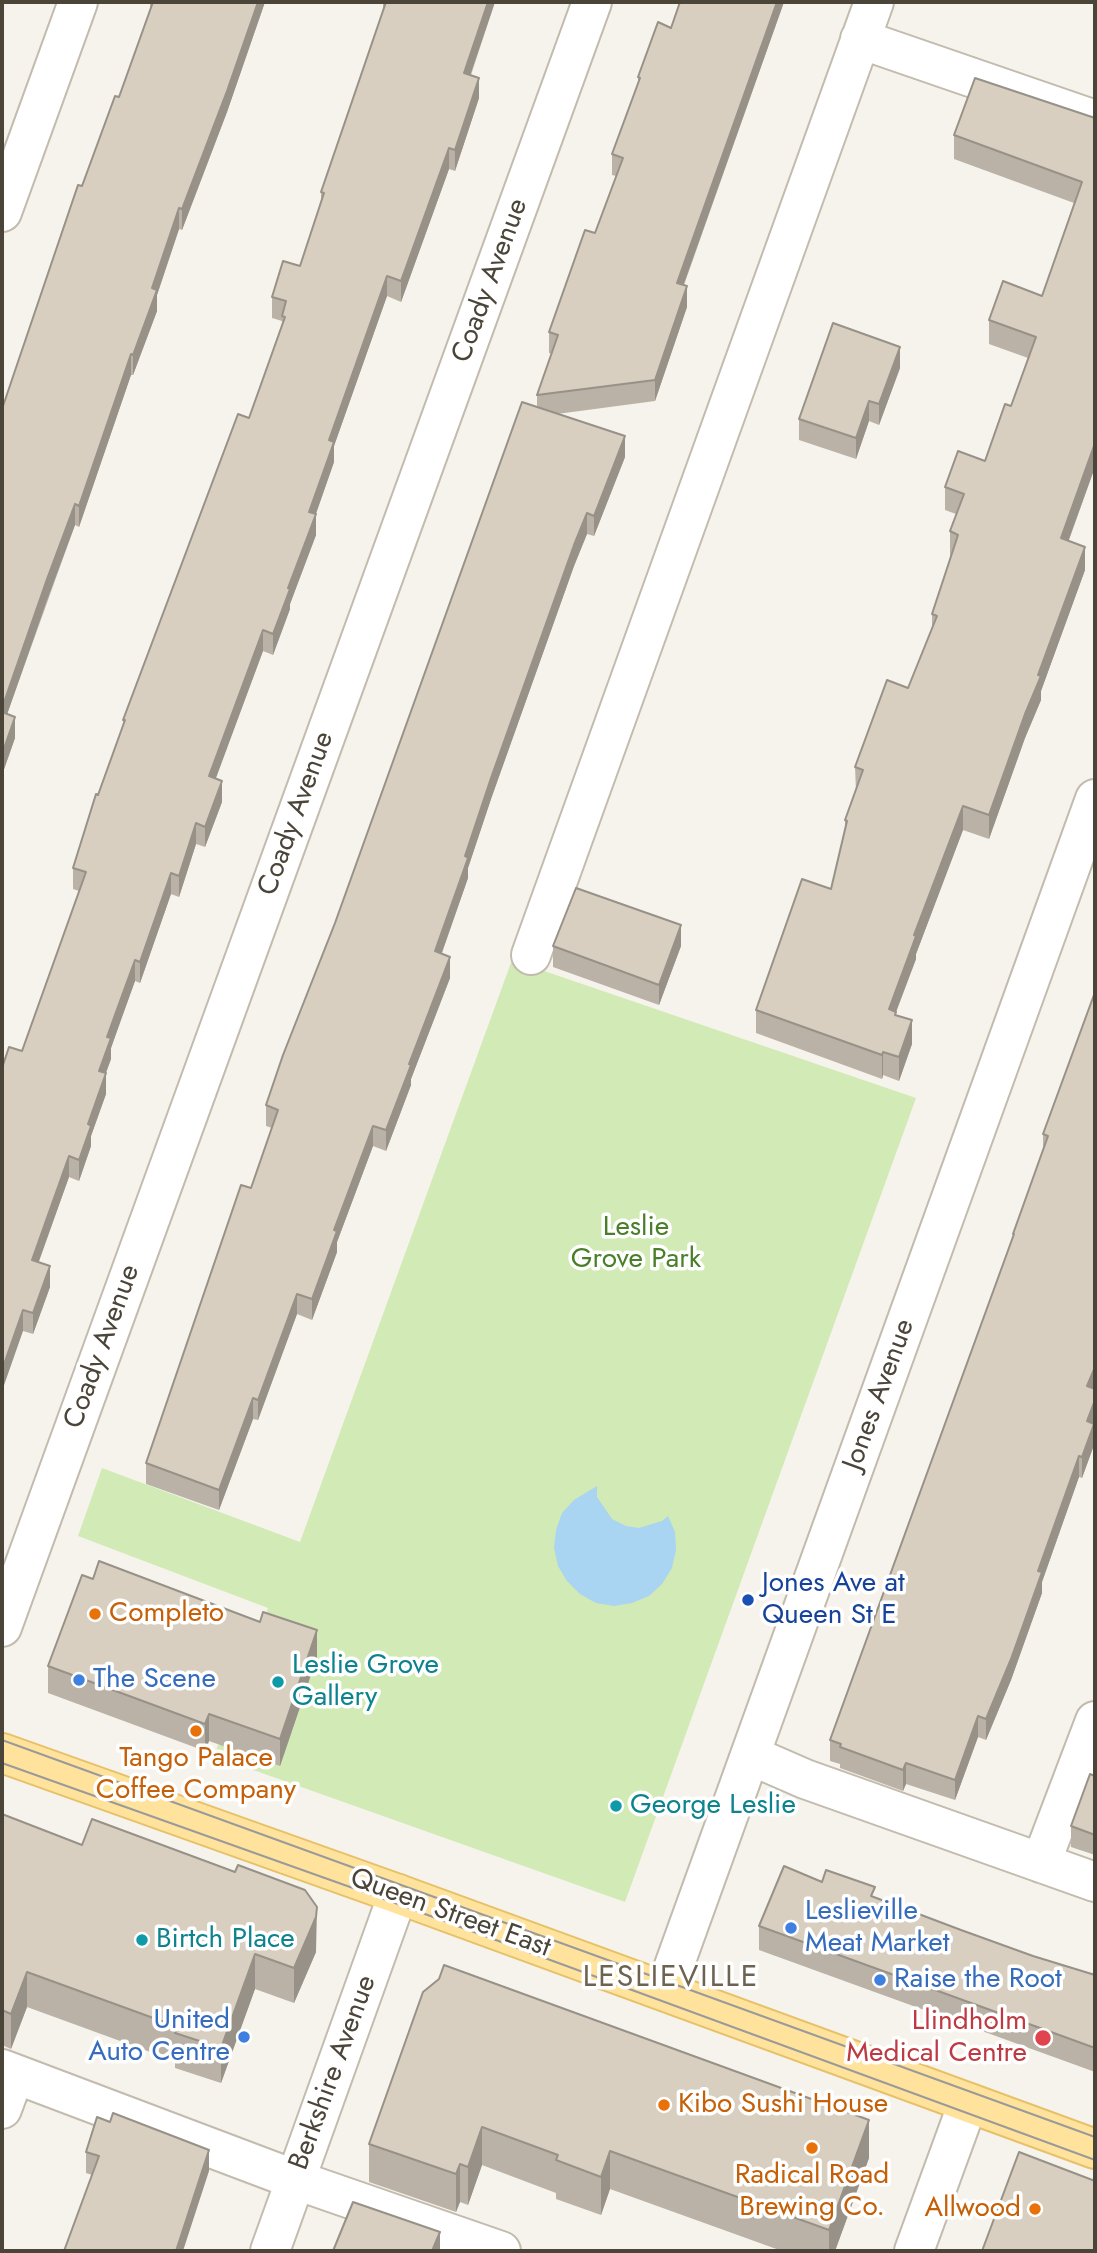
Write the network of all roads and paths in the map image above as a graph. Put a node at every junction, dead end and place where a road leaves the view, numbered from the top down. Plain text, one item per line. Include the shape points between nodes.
1 (78, 2) edge
2 (592, 2) edge
3 (874, 2) edge
4 (860, 39) junction
5 (1095, 120) edge
6 (2, 212) edge
7 (1095, 799) edge
8 (531, 955) dead end
9 (2, 1627) edge
10 (1095, 1721) edge
11 (2, 1753) edge
12 (750, 1755) junction
13 (1041, 1863) junction
14 (1095, 1882) edge
15 (398, 1894) junction
16 (665, 1991) junction
17 (8, 2072) edge
18 (968, 2104) junction
19 (2, 2109) edge
20 (1095, 2149) edge
21 (296, 2180) junction
22 (270, 2251) edge
23 (501, 2251) edge
24 (914, 2251) edge

1 - 6 street
2 - 9 street, Coady Avenue
3 - 4 street
4 - 5 street
4 - 8 street
7 - 12 street, Jones Avenue
10 - 13 street
11 - 15 main road, Queen Street East
12 - 13 street
12 - 16 street, Jones Avenue
13 - 14 street
15 - 16 main road, Queen Street East
15 - 21 street, Berkshire Avenue
16 - 18 main road, Queen Street East
17 - 19 street
17 - 21 street
18 - 20 main road, Queen Street East
18 - 24 street
21 - 22 street, Berkshire Avenue
21 - 23 street

